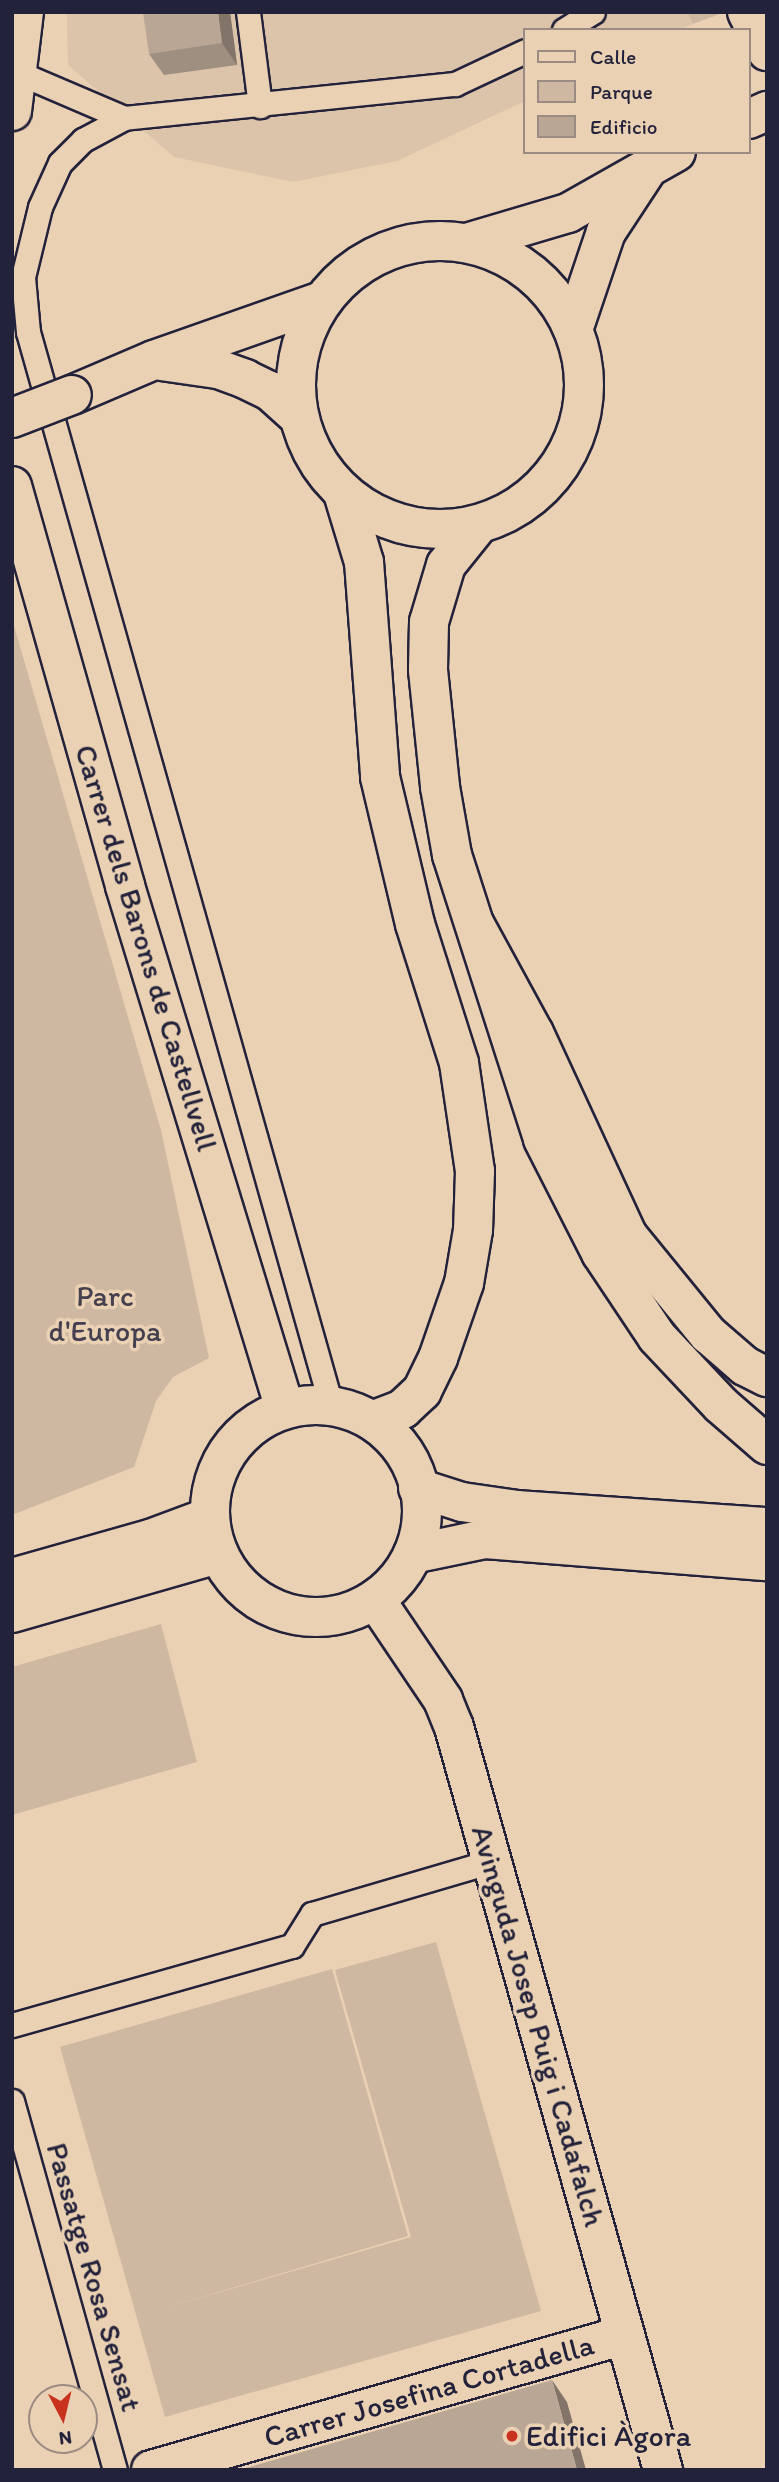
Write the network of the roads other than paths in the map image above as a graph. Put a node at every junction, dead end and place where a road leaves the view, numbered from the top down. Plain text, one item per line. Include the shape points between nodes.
1 (24, 12) edge
2 (248, 12) edge
3 (593, 12) edge
4 (747, 12) edge
5 (567, 28) edge
6 (524, 51) edge
7 (767, 51) edge
8 (16, 72) edge
9 (260, 106) junction
10 (12, 111) edge
11 (767, 111) edge
12 (124, 118) junction
13 (751, 118) edge
14 (664, 158) edge
15 (470, 242) junction
16 (322, 301) junction
17 (574, 327) junction
18 (154, 360) junction
19 (298, 416) junction
20 (12, 418) edge
21 (12, 486) edge
22 (342, 493) junction
23 (478, 525) junction
24 (474, 925) junction
25 (767, 1377) edge
26 (331, 1405) junction
27 (285, 1409) junction
28 (375, 1420) junction
29 (767, 1445) edge
30 (418, 1488) junction
31 (767, 1527) edge
32 (214, 1535) junction
33 (413, 1554) junction
34 (767, 1561) edge
35 (12, 1578) edge
36 (375, 1599) junction
37 (12, 1613) edge
38 (492, 1861) junction
39 (12, 2025) edge
40 (12, 2101) edge
41 (625, 2335) junction
42 (115, 2470) edge
43 (151, 2470) edge
44 (663, 2470) edge

1 - 8 main road
2 - 9 lane
3 - 5 lane
4 - 7 main road
6 - 9 lane via 455,85
8 - 10 main road
8 - 12 lane
9 - 12 lane
11 - 13 main road
12 - 26 lane via 83,140 60,163 40,207 23,276 27,332
14 - 15 main road via 568,213
14 - 17 main road via 606,232
15 - 16 main road via 424,241 379,253 341,279
15 - 17 main road via 495,250 550,288
16 - 18 main road
16 - 19 main road via 300,347 295,382
17 - 23 main road via 586,376 581,425 559,470 523,504
18 - 19 main road via 218,369 245,379 270,390
18 - 20 main road, bridge
19 - 22 main road via 314,458
21 - 27 main road, Carrer dels Barons de Castellvell via 125,887
22 - 23 main road via 395,522 430,530
22 - 28 main road via 364,562 380,777 415,924 460,1063 475,1171 473,1230 464,1283 438,1358 422,1391 403,1409
23 - 24 main road via 446,565 433,603 428,670 452,855
24 - 25 main road via 534,1033 628,1236 708,1334 745,1366
24 - 29 main road via 543,1139 601,1253 657,1337 721,1405
26 - 27 main road
26 - 28 main road
27 - 32 main road via 250,1427 225,1454 212,1485
28 - 30 main road via 412,1465
30 - 31 main road via 462,1502 517,1510
30 - 33 main road via 420,1528
32 - 35 main road via 150,1539
32 - 36 main road via 236,1582 261,1602 285,1613 314,1618 346,1613
32 - 37 main road
33 - 34 main road via 485,1539
33 - 36 main road via 403,1572
36 - 38 main road, Avinguda Josep Puig i Cadafalch via 443,1700
38 - 39 lane via 312,1914 292,1946
38 - 41 main road, Avinguda Josep Puig i Cadafalch
40 - 42 lane, Passatge Rosa Sensat
41 - 43 main road, Carrer Josefina Cortadella
41 - 44 main road, Avinguda Josep Puig i Cadafalch

